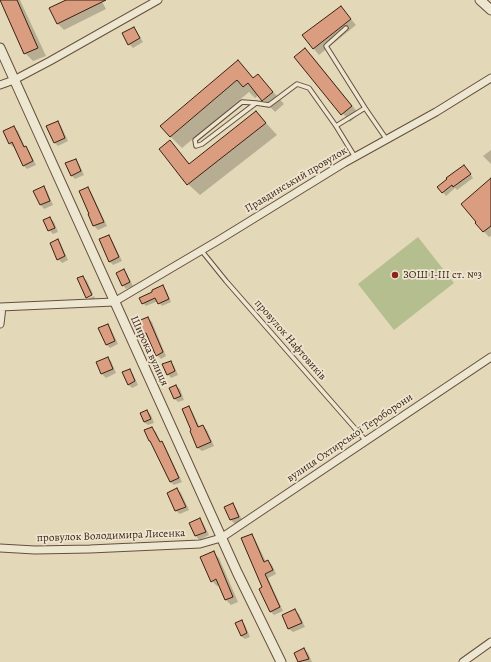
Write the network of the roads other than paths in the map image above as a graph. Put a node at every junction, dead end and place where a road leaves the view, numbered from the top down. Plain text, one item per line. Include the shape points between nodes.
1 (158, 0) edge
2 (480, 0) edge
3 (491, 10) edge
4 (346, 28) dead end
5 (0, 48) edge
6 (491, 78) edge
7 (14, 80) junction
8 (0, 85) edge
9 (256, 103) junction
10 (365, 108) junction
11 (336, 126) junction
12 (387, 140) junction
13 (355, 157) junction
14 (201, 250) junction
15 (114, 302) junction
16 (1, 307) edge
17 (0, 324) edge
18 (491, 357) edge
19 (366, 441) junction
20 (221, 538) junction
21 (0, 548) edge
22 (491, 642) edge
23 (281, 662) edge
24 (463, 662) edge

1 - 7 street
2 - 3 street
4 - 10 lane via 326,46
5 - 7 street, Широка вулиця
6 - 12 street, Правдинський провулок
7 - 8 street
7 - 15 street, Широка вулиця
9 - 9 lane via 202,144 196,146 194,140 242,102
9 - 11 lane via 269,105 297,84 309,88
10 - 11 lane
10 - 12 lane
11 - 13 lane
12 - 13 street, Правдинський провулок
13 - 14 street, Правдинський провулок
14 - 15 street, Правдинський провулок
14 - 19 lane, провулок Нафтовиків
15 - 16 street
15 - 20 street, Широка вулиця
16 - 17 street
18 - 19 street, вулиця Охтирської Тероборони
19 - 20 street, вулиця Охтирської Тероборони
20 - 21 street, провулок Володимира Лисенка via 200,544 98,549
20 - 23 street, Широка вулиця
22 - 24 street

